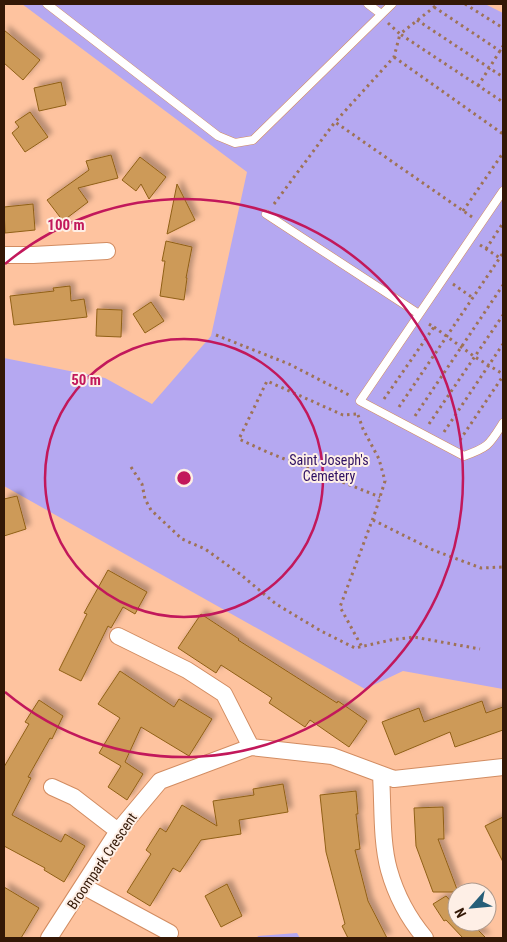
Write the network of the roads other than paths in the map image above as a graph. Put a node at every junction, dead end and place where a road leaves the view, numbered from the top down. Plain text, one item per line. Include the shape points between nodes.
1 (47, 4) edge
2 (368, 4) edge
3 (392, 4) edge
4 (381, 14) junction
5 (503, 192) edge
6 (266, 214) road end
7 (107, 251) dead end
8 (4, 255) edge
9 (418, 316) junction
10 (502, 426) edge
11 (118, 636) dead end
12 (251, 747) junction
13 (503, 767) edge
14 (382, 775) junction
15 (52, 787) dead end
16 (118, 832) junction
17 (83, 886) junction
18 (170, 933) dead end
19 (49, 938) edge
20 (425, 938) edge

1 - 4 lane via 218,136 236,143 253,140
2 - 4 lane
3 - 4 lane
5 - 9 lane
6 - 9 lane
7 - 8 street
9 - 10 lane via 360,401 464,456 490,444
11 - 12 street via 187,670 224,694
12 - 14 street, Broompark Crescent via 332,756
12 - 16 street, Broompark Crescent via 160,781
13 - 14 street, Broompark Crescent via 394,779
14 - 20 street via 383,828 389,870 411,921
15 - 16 street via 74,797
16 - 17 street, Broompark Crescent
17 - 18 street
17 - 19 street, Broompark Crescent

